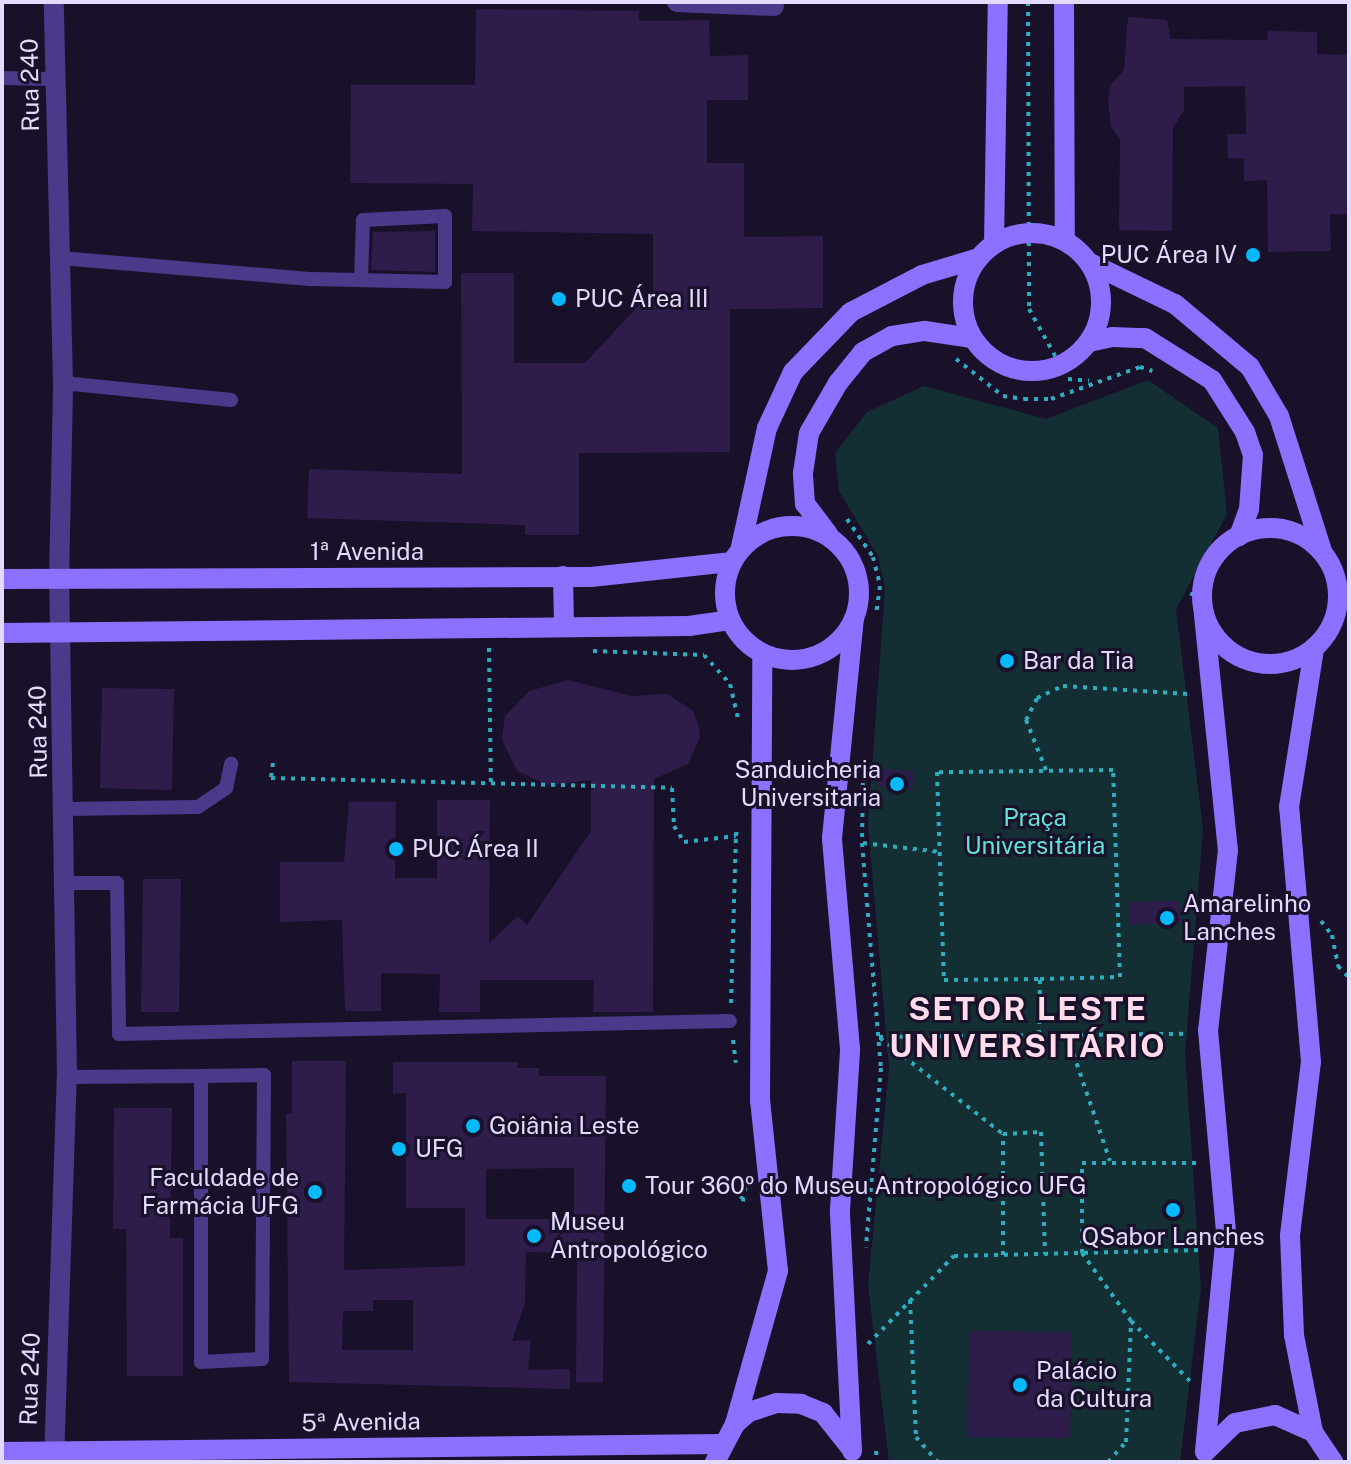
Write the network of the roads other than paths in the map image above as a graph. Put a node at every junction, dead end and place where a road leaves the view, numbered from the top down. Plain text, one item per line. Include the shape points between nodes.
1 (54, 2) edge
2 (677, 2) edge
3 (998, 2) edge
4 (1064, 2) edge
5 (774, 6) dead end
6 (2, 78) edge
7 (56, 79) junction
8 (1065, 239) junction
9 (986, 251) junction
10 (60, 258) junction
11 (1090, 263) junction
12 (361, 279) junction
13 (972, 338) junction
14 (1089, 342) junction
15 (63, 383) junction
16 (231, 400) dead end
17 (828, 534) junction
18 (1231, 536) junction
19 (736, 554) junction
20 (1337, 567) edge
21 (563, 576) junction
22 (2, 579) edge
23 (59, 580) junction
24 (1195, 611) junction
25 (854, 619) junction
26 (730, 620) junction
27 (564, 625) junction
28 (60, 629) junction
29 (1339, 632) edge
30 (2, 633) edge
31 (1314, 650) junction
32 (762, 657) junction
33 (231, 764) dead end
34 (65, 809) junction
35 (66, 883) junction
36 (730, 1021) dead end
37 (201, 1076) junction
38 (67, 1077) junction
39 (735, 1424) junction
40 (1313, 1432) junction
41 (2, 1452) edge
42 (718, 1453) edge
43 (854, 1456) edge
44 (54, 1457) edge
45 (1204, 1457) edge
46 (1333, 1462) edge

1 - 7 street, Rua 240
2 - 5 street
3 - 9 main road
4 - 8 main road
6 - 7 lane
7 - 10 street, Rua 240
8 - 9 main road via 1027,233
8 - 11 main road
9 - 13 main road via 963,297
9 - 19 main road via 922,275 851,312 793,372 767,428
10 - 12 lane
10 - 15 street, Rua 240
11 - 14 main road via 1102,303
11 - 20 main road via 1175,304 1250,367 1279,416 1313,535
12 - 12 lane via 445,282 445,216 363,220
13 - 14 main road via 1007,367 1029,372 1060,365
13 - 17 main road via 925,331 892,336 863,352 838,383 809,433 803,473 805,504
14 - 18 main road via 1145,338 1212,380 1245,432 1253,455 1249,509
15 - 16 lane
15 - 23 street, Rua 240
17 - 19 main road via 797,525 772,528
17 - 25 main road via 855,569 859,603
18 - 20 main road via 1281,528 1310,541
18 - 24 main road via 1208,569
19 - 21 main road, 1ª Avenida
19 - 26 main road via 724,600
20 - 29 main road
21 - 23 main road, 1ª Avenida
21 - 27 main road
22 - 23 main road, 1ª Avenida
23 - 28 street, Rua 240
24 - 31 main road via 1229,651 1249,662 1272,665
24 - 45 main road via 1228,850 1208,1030 1226,1233
25 - 32 main road via 832,647 814,657
25 - 43 main road via 832,838 850,1049 840,1210 845,1384
26 - 27 main road via 689,626
26 - 32 main road
27 - 28 main road
28 - 30 main road
28 - 34 street, Rua 240
29 - 31 main road
31 - 40 main road via 1289,807 1311,1062 1290,1244 1294,1335
32 - 39 main road via 760,1086 778,1271
33 - 34 lane via 226,788 198,807
34 - 35 street, Rua 240
35 - 36 lane via 117,883 119,1034
35 - 38 street, Rua 240
37 - 37 lane via 264,1075 262,1359 201,1362
37 - 38 lane
38 - 44 street, Rua 240
39 - 42 main road
39 - 43 main road via 749,1412 777,1403 801,1404 823,1413
40 - 45 main road via 1296,1421 1255,1416 1235,1423
40 - 46 main road
41 - 44 main road, 5ª Avenida
42 - 44 main road, 5ª Avenida

